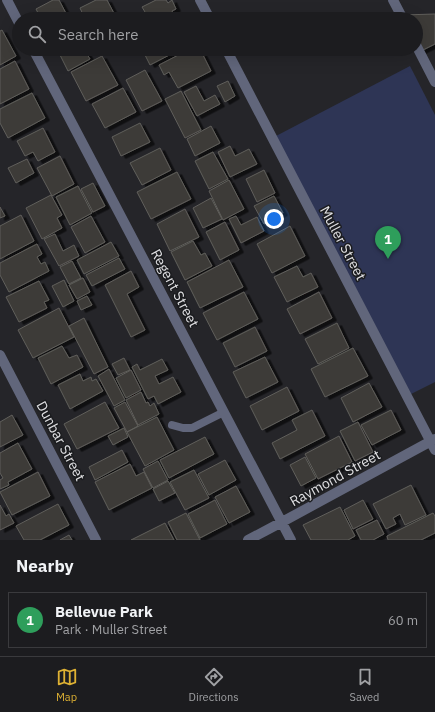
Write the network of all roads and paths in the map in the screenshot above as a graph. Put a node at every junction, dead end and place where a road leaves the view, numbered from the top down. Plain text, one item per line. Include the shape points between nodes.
1 (7, 0) edge
2 (200, 0) edge
3 (393, 0) edge
4 (13, 12) edge
5 (206, 12) edge
6 (399, 12) edge
7 (37, 56) edge
8 (230, 56) edge
9 (422, 56) edge
10 (435, 82) edge
11 (0, 356) edge
12 (224, 412) junction
13 (172, 425) dead end
14 (434, 444) edge
15 (282, 522) junction
16 (96, 540) edge
17 (248, 540) edge
18 (291, 540) edge

1 - 4 street
2 - 5 street
3 - 6 street
7 - 12 street, Regent Street
8 - 14 street, Muller Street
9 - 10 street
11 - 16 street, Dunbar Street
12 - 13 lane via 192,428
12 - 15 street, Regent Street
14 - 15 street, Raymond Street
15 - 17 street, Raymond Street
15 - 18 street, Regent Street

